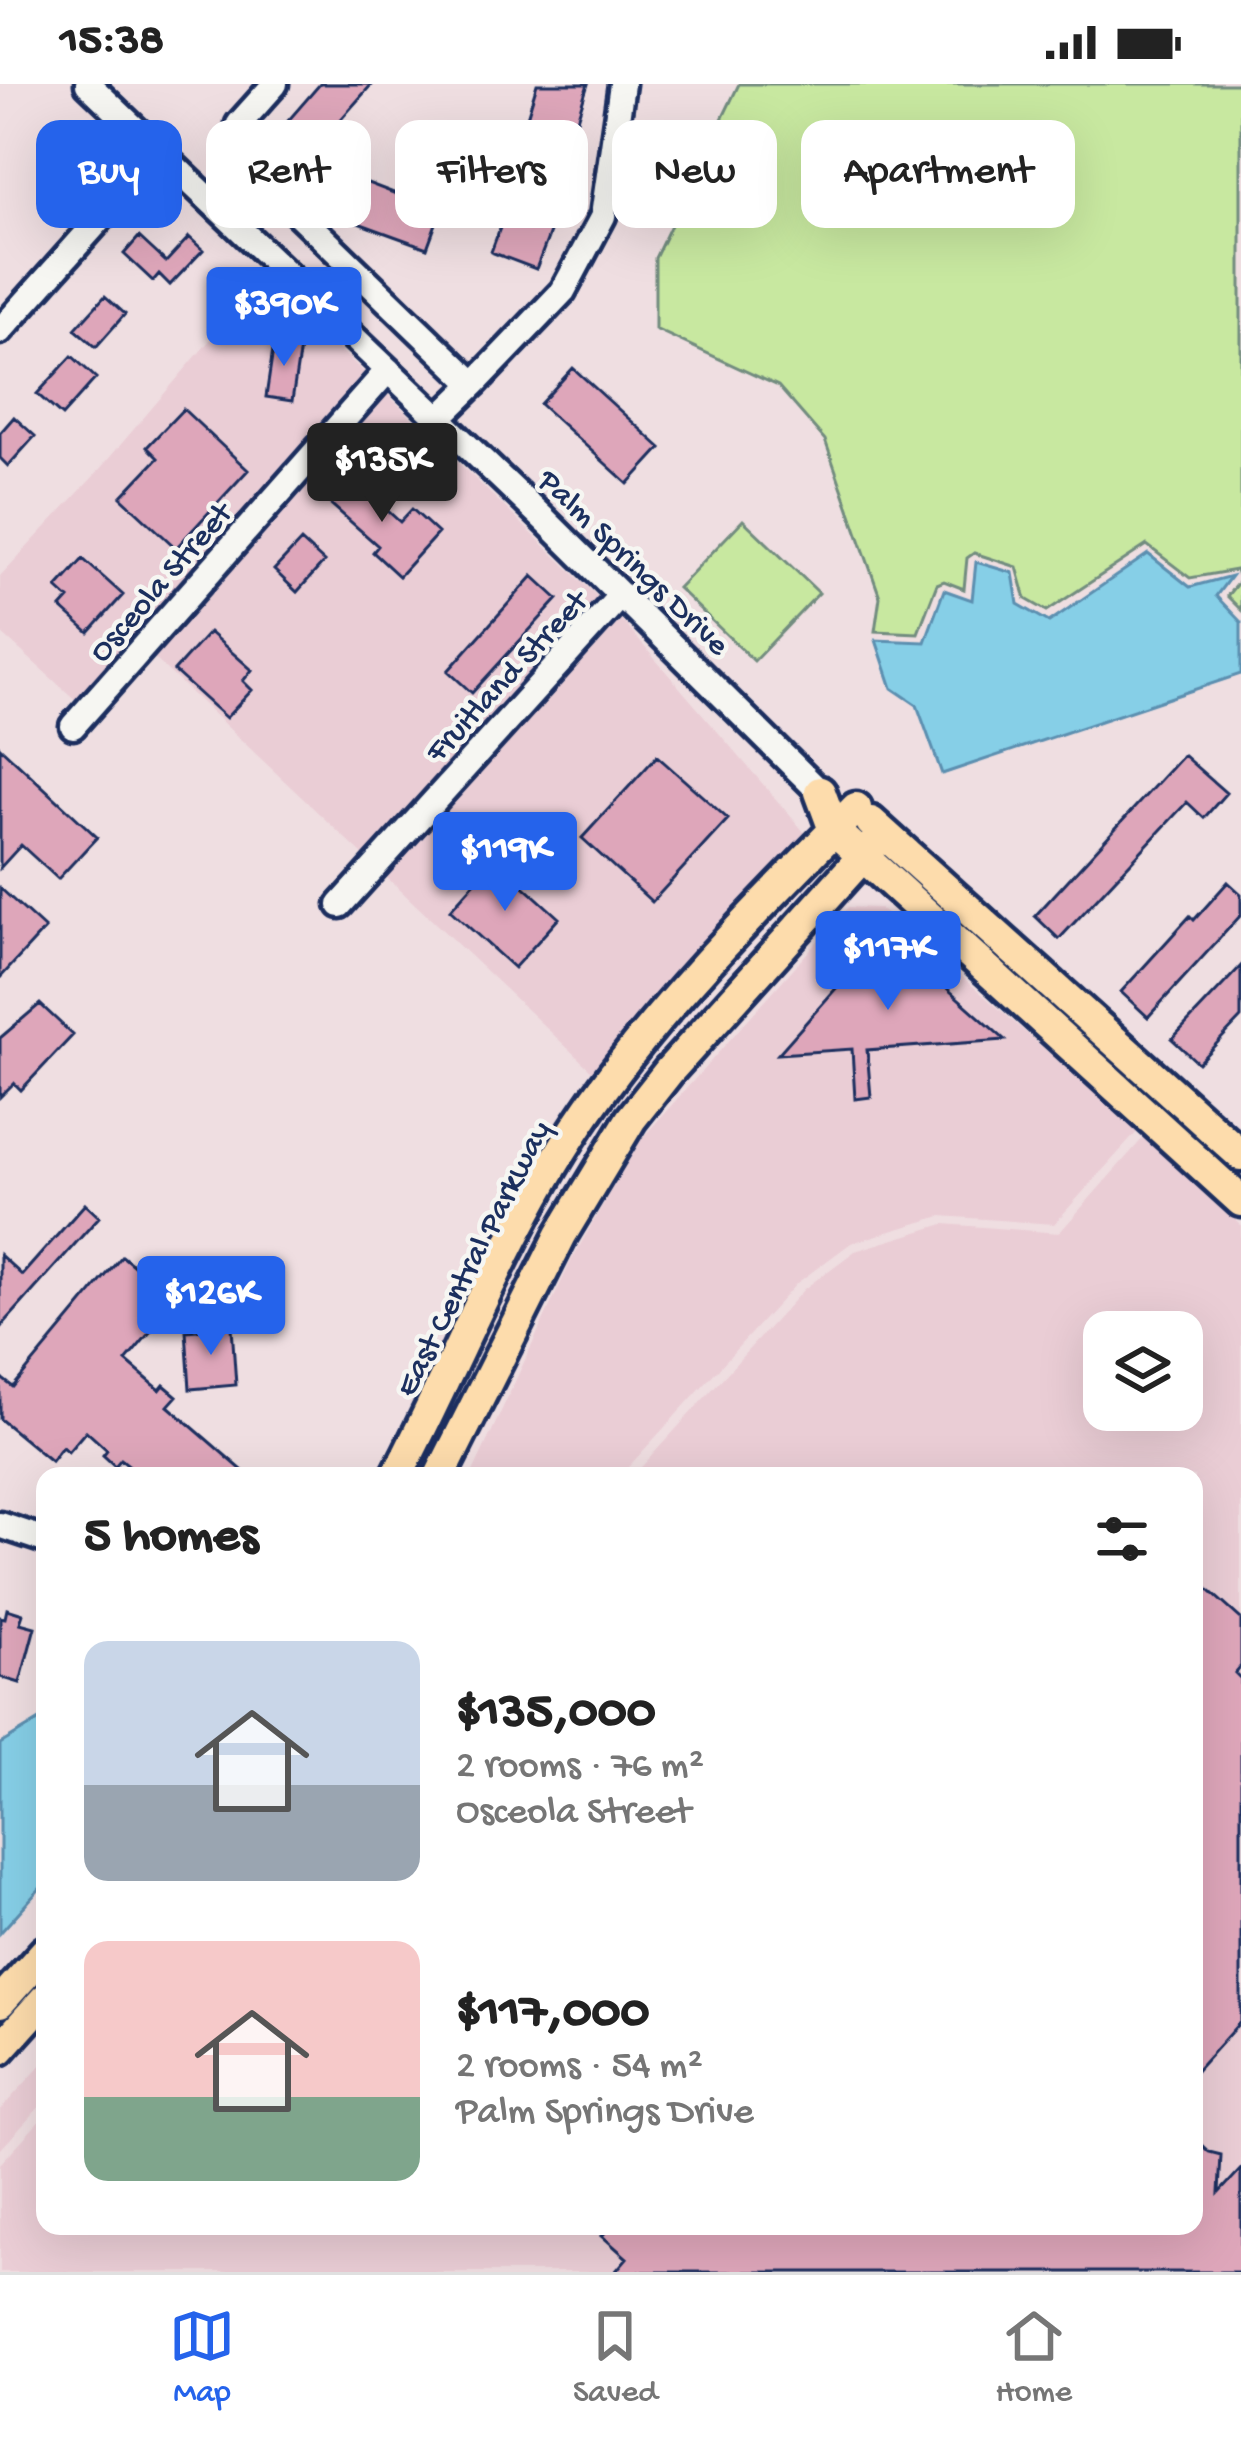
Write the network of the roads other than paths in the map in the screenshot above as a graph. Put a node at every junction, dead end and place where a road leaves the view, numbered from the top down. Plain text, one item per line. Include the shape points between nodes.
1 (88, 84) edge
2 (275, 84) edge
3 (622, 84) edge
4 (126, 120) edge
5 (182, 173) edge
6 (92, 228) edge
7 (0, 332) edge
8 (388, 370) junction
9 (474, 384) junction
10 (439, 418) junction
11 (620, 596) junction
12 (73, 726) dead end
13 (820, 792) junction
14 (856, 808) junction
15 (834, 830) junction
16 (873, 845) junction
17 (340, 905) dead end
18 (1241, 1155) edge
19 (1241, 1201) edge
20 (401, 1467) edge
21 (445, 1467) edge
22 (0, 1525) edge
23 (36, 1537) edge
24 (36, 1962) edge
25 (0, 2002) edge
26 (36, 2009) edge
27 (0, 2049) edge

1 - 4 street, Palm Springs Drive
2 - 9 street via 239,124 246,164
3 - 9 street via 603,216 563,291
5 - 8 street, Palm Springs Drive
6 - 7 street
8 - 10 street, Palm Springs Drive
8 - 12 street, Osceola Street
9 - 10 street
10 - 11 street, Palm Springs Drive
11 - 13 street, Palm Springs Drive
11 - 17 street, Fruitland Street
13 - 14 main road, Palm Springs Drive
13 - 15 main road, Palm Springs Drive
14 - 15 main road, East Central Parkway
14 - 16 main road, Palm Springs Drive
15 - 16 main road, Palm Springs Drive
15 - 20 main road, East Central Parkway via 588,1110 533,1202
16 - 18 main road, Palm Springs Drive
16 - 19 main road, Palm Springs Drive
16 - 21 main road via 631,1119 562,1235
22 - 23 street
24 - 25 main road
26 - 27 main road

